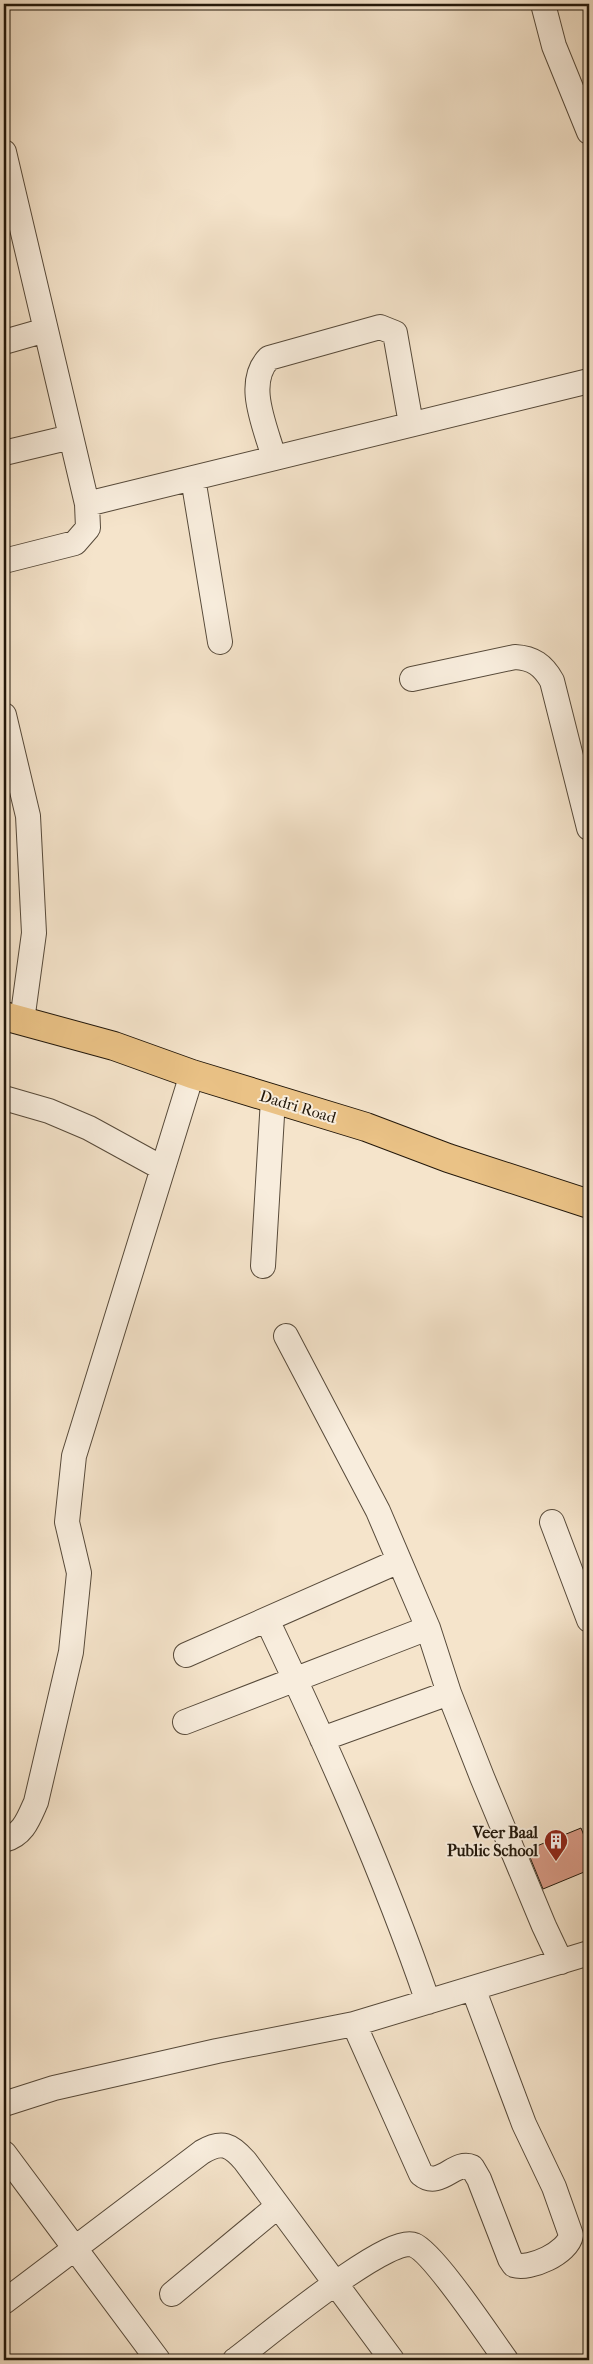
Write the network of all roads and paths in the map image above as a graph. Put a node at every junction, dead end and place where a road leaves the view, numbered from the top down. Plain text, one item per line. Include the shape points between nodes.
1 (543, 4) edge
2 (589, 132) edge
3 (4, 152) edge
4 (14, 238) edge
5 (46, 330) junction
6 (4, 342) edge
7 (589, 381) edge
8 (411, 424) junction
9 (71, 438) junction
10 (4, 453) edge
11 (274, 458) junction
12 (193, 478) junction
13 (87, 504) junction
14 (4, 561) edge
15 (220, 642) dead end
16 (412, 679) dead end
17 (4, 715) edge
18 (589, 828) edge
19 (13, 1018) edge
20 (192, 1074) junction
21 (4, 1098) edge
22 (273, 1099) junction
23 (162, 1168) junction
24 (589, 1204) edge
25 (263, 1266) dead end
26 (286, 1336) dead end
27 (552, 1522) dead end
28 (399, 1561) junction
29 (267, 1620) junction
30 (589, 1620) edge
31 (428, 1628) junction
32 (186, 1655) dead end
33 (294, 1680) junction
34 (449, 1693) junction
35 (185, 1722) dead end
36 (322, 1739) junction
37 (4, 1840) edge
38 (589, 1953) edge
39 (561, 1962) junction
40 (473, 1988) junction
41 (428, 2002) junction
42 (354, 2024) junction
43 (4, 2104) edge
44 (4, 2153) edge
45 (278, 2206) junction
46 (75, 2250) junction
47 (334, 2284) junction
48 (172, 2294) dead end
49 (4, 2302) edge
50 (389, 2359) edge
51 (158, 2360) edge
52 (235, 2360) edge
53 (506, 2360) edge

1 - 2 street via 554,46
3 - 4 street
4 - 5 street
5 - 6 street
5 - 9 street
7 - 8 street
8 - 11 street
8 - 11 street via 395,333 380,327 269,358 263,364 256,389
9 - 10 street
9 - 13 street
11 - 12 street
12 - 13 street
12 - 15 street
13 - 14 street via 88,528 75,543
16 - 18 street via 515,657 528,658 544,668 552,681
17 - 19 street via 28,816 34,933
19 - 20 main road, Dadri Road via 114,1046
20 - 22 main road, Dadri Road
20 - 23 street
21 - 23 street via 49,1111 89,1128
22 - 24 main road, Dadri Road via 366,1127 448,1158
22 - 25 street
23 - 37 street via 74,1456 67,1522 79,1573 72,1652 36,1802 26,1825 17,1835
26 - 28 street via 378,1512
27 - 30 street
28 - 29 street
28 - 31 street
29 - 32 street
29 - 33 street
31 - 33 street
31 - 34 street
33 - 35 street
33 - 36 street
34 - 36 street
34 - 39 street
36 - 41 street via 408,1943
38 - 39 street
39 - 40 street
40 - 41 street
40 - 42 street via 524,2124 570,2228 570,2243 566,2248 528,2265 514,2265 510,2259 472,2167 463,2166 432,2179 421,2174
41 - 42 street
42 - 43 street via 54,2088
44 - 46 street
45 - 46 street via 236,2151 226,2146 212,2146
45 - 47 street
45 - 48 street
46 - 49 street
46 - 51 street
47 - 50 street
47 - 52 street
47 - 53 street via 388,2249 413,2244 423,2250 436,2266

